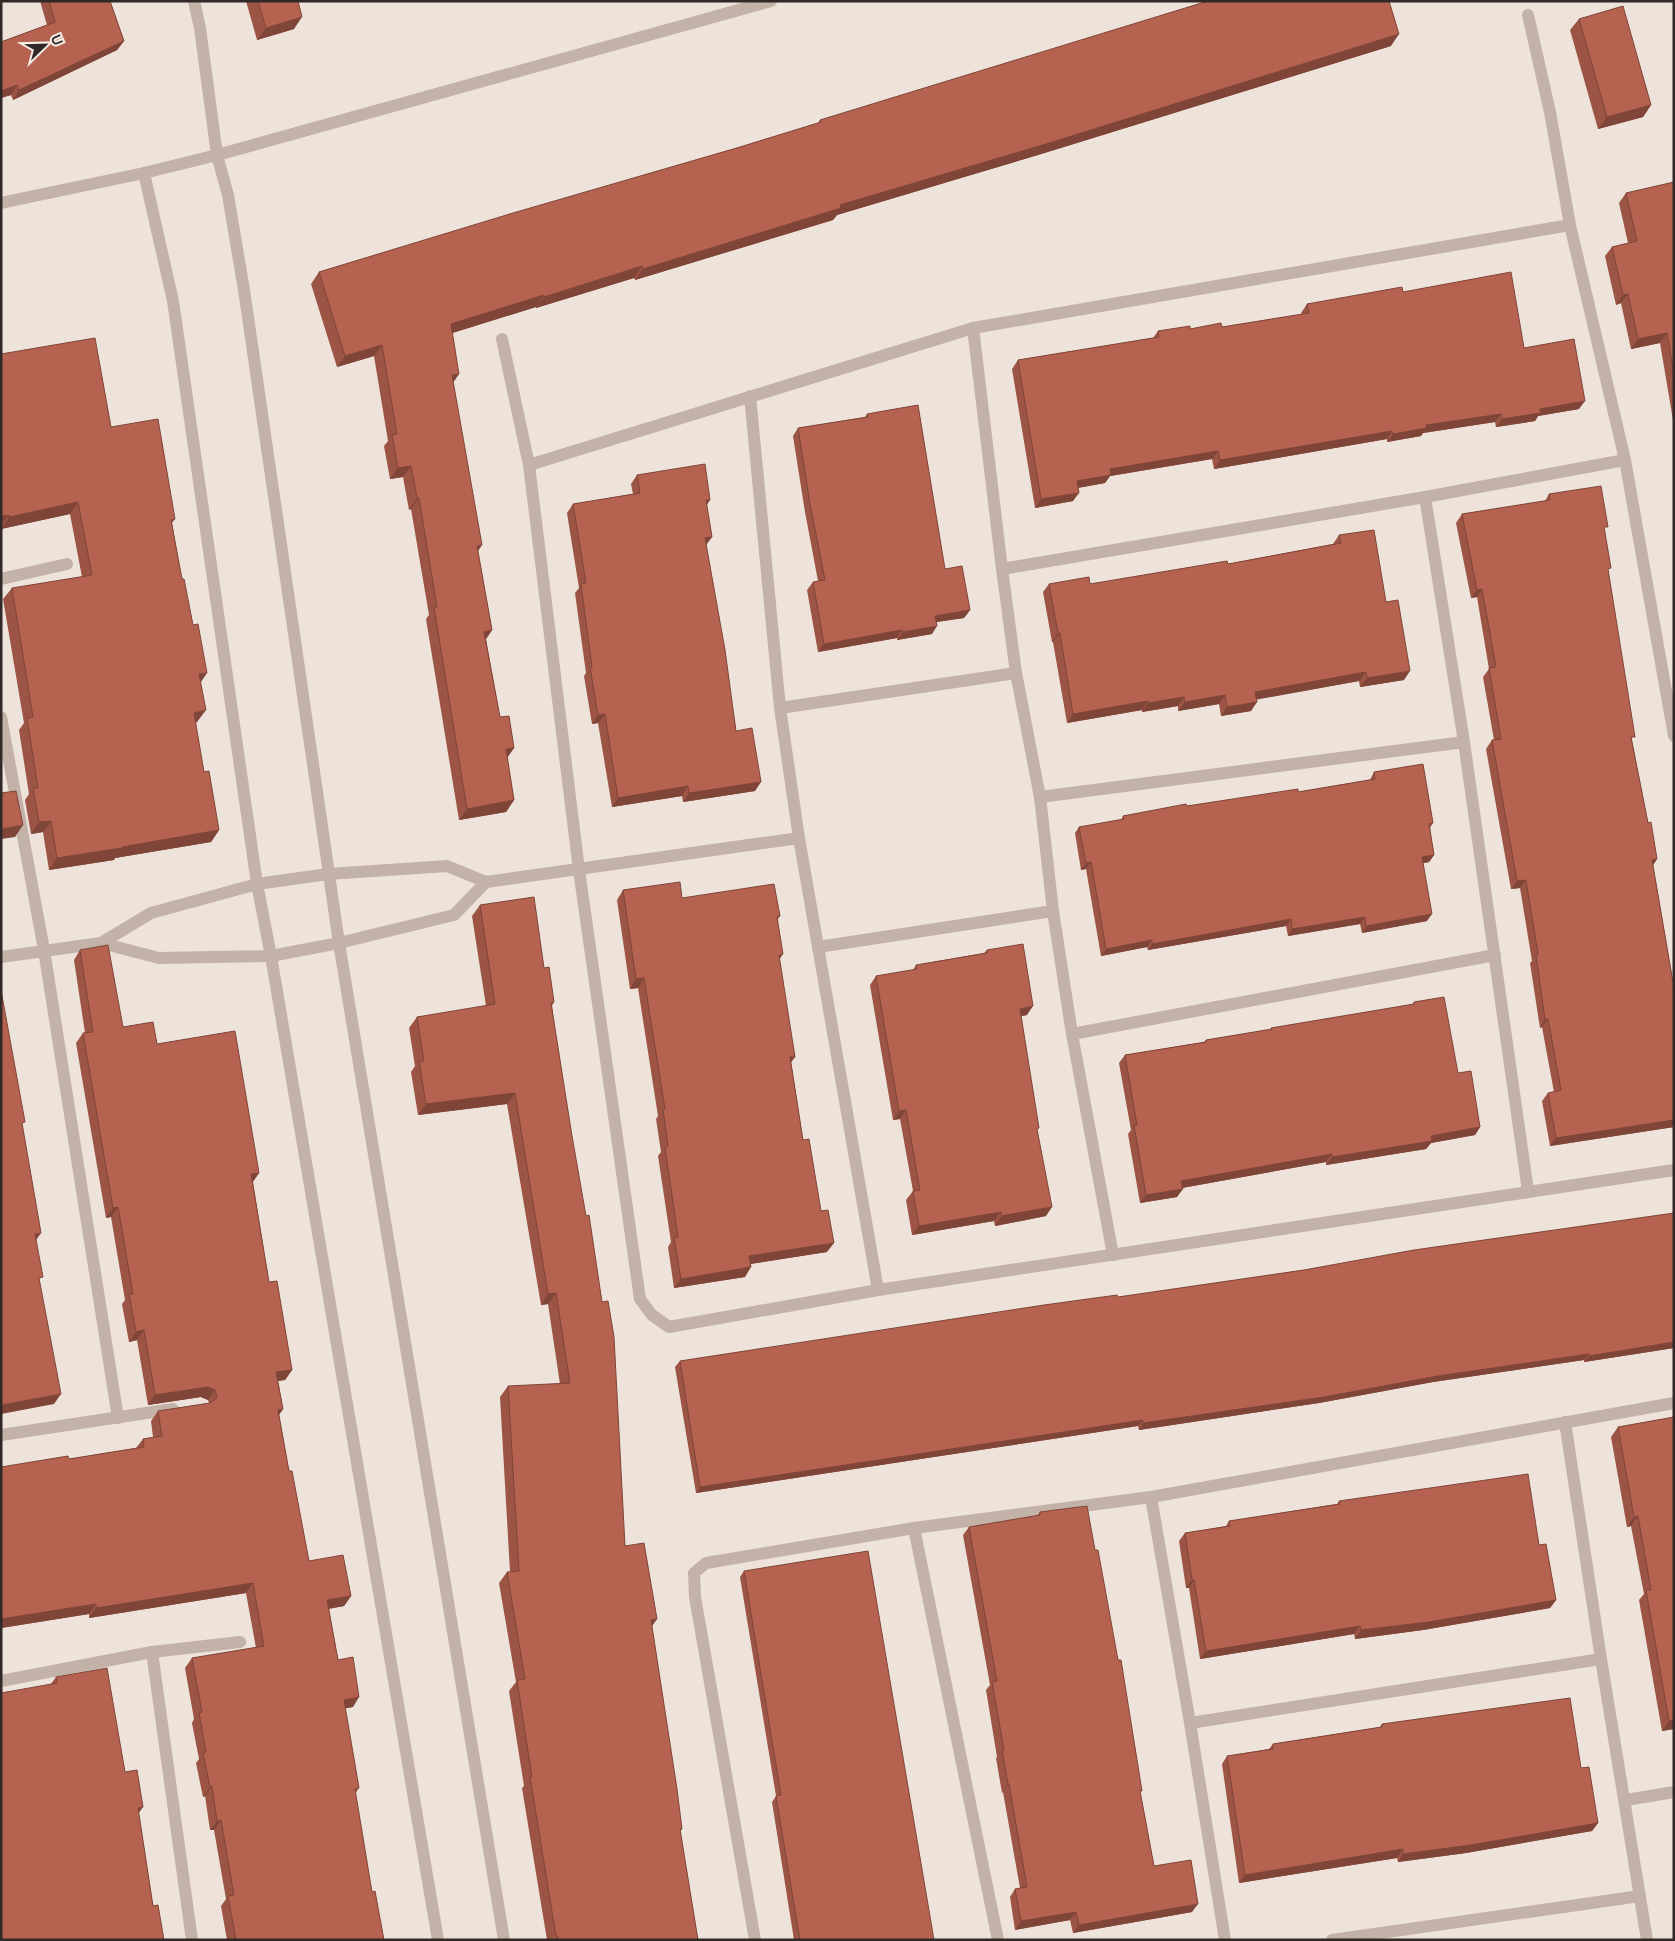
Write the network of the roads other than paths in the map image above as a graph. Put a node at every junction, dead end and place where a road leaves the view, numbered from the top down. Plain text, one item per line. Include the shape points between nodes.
1 (194, 1) edge
2 (771, 1) edge
3 (1528, 15) dead end
4 (217, 155) junction
5 (144, 173) junction
6 (1, 203) edge
7 (1570, 225) junction
8 (973, 328) junction
9 (502, 339) dead end
10 (750, 396) junction
11 (1625, 460) junction
12 (529, 464) junction
13 (1425, 497) junction
14 (67, 564) dead end
15 (1002, 569) junction
16 (1, 580) edge
17 (1016, 673) junction
18 (780, 708) junction
19 (1, 717) edge
20 (1674, 736) edge
21 (1464, 742) junction
22 (1040, 797) junction
23 (799, 838) junction
24 (579, 870) junction
25 (328, 874) junction
26 (486, 882) junction
27 (257, 884) junction
28 (1054, 911) junction
29 (101, 943) junction
30 (339, 943) junction
31 (818, 947) junction
32 (44, 950) junction
33 (1495, 955) junction
34 (271, 956) junction
35 (1, 957) edge
36 (1072, 1034) junction
37 (1674, 1170) edge
38 (1528, 1191) junction
39 (1113, 1255) junction
40 (878, 1290) junction
41 (1674, 1403) edge
42 (184, 1408) edge
43 (118, 1418) junction
44 (1565, 1422) junction
45 (1, 1435) edge
46 (1152, 1497) junction
47 (914, 1528) junction
48 (240, 1642) dead end
49 (152, 1652) junction
50 (1601, 1659) junction
51 (1, 1681) edge
52 (1190, 1723) junction
53 (1674, 1792) edge
54 (1626, 1800) junction
55 (1640, 1896) junction
56 (192, 1940) edge
57 (438, 1940) edge
58 (504, 1940) edge
59 (756, 1940) edge
60 (998, 1940) edge
61 (1225, 1940) edge
62 (1332, 1940) edge
63 (1647, 1940) edge

1 - 4 street
2 - 4 street
3 - 7 street via 1550,112
4 - 5 street
4 - 25 street via 228,195 244,290
5 - 6 street
5 - 27 street via 173,301
7 - 8 street
7 - 11 street
8 - 10 street
8 - 15 street
9 - 12 street
10 - 12 street
10 - 18 street
11 - 13 street
11 - 20 street
12 - 24 street
13 - 15 street
13 - 21 street
14 - 16 street
15 - 17 street
17 - 18 street
17 - 22 street
18 - 23 street
19 - 32 street
21 - 22 street
21 - 33 street
22 - 28 street
23 - 24 street
23 - 31 street
24 - 26 street
24 - 40 street via 640,1299 652,1315 669,1327
25 - 26 street via 447,866
25 - 27 street
25 - 30 street
26 - 30 street via 454,915
27 - 29 street via 151,913
27 - 34 street
28 - 31 street
28 - 36 street
29 - 32 street
29 - 34 street via 158,958
30 - 34 street
30 - 58 street
31 - 40 street
32 - 35 street
32 - 43 street
33 - 36 street
33 - 38 street
34 - 57 street
36 - 39 street
37 - 38 street
38 - 39 street
39 - 40 street
41 - 44 street
42 - 43 street
43 - 45 street
44 - 46 street
44 - 50 street
46 - 47 street
46 - 52 street
47 - 59 street via 706,1563 694,1573 695,1597
47 - 60 street
48 - 49 street
49 - 51 street
49 - 56 street
50 - 52 street
50 - 54 street
52 - 61 street
53 - 54 street
54 - 55 street
55 - 62 street
55 - 63 street

